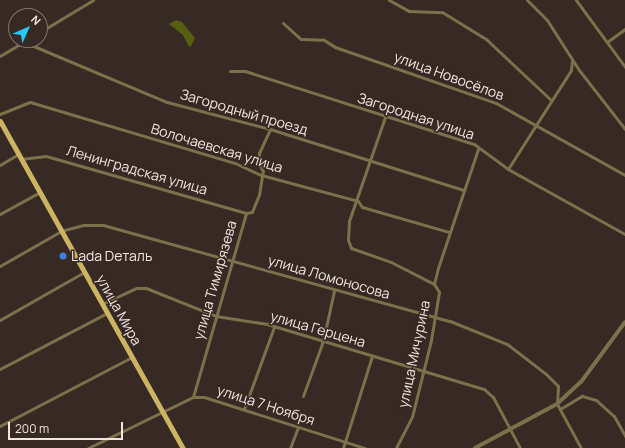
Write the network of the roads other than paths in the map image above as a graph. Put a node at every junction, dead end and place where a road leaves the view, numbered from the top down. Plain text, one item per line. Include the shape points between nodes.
1 (93, 0) edge
2 (389, 0) edge
3 (527, 0) edge
4 (576, 0) edge
5 (283, 23) dead end
6 (48, 27) edge
7 (625, 28) edge
8 (607, 42) junction
9 (13, 48) edge
10 (41, 48) edge
11 (0, 56) edge
12 (572, 61) junction
13 (625, 67) edge
14 (571, 70) junction
15 (578, 70) junction
16 (230, 71) dead end
17 (550, 99) junction
18 (0, 114) edge
19 (385, 117) junction
20 (0, 121) edge
21 (532, 126) junction
22 (270, 129) junction
23 (625, 129) edge
24 (478, 149) junction
25 (18, 154) junction
26 (21, 159) junction
27 (370, 161) junction
28 (0, 165) edge
29 (508, 169) junction
30 (261, 175) junction
31 (625, 175) edge
32 (464, 190) junction
33 (40, 192) junction
34 (358, 201) junction
35 (246, 213) junction
36 (0, 214) edge
37 (61, 231) junction
38 (449, 232) junction
39 (625, 234) edge
40 (232, 260) junction
41 (0, 266) edge
42 (84, 272) junction
43 (434, 284) junction
44 (334, 291) junction
45 (102, 304) junction
46 (107, 313) junction
47 (216, 316) junction
48 (436, 318) junction
49 (0, 320) edge
50 (625, 322) edge
51 (274, 326) junction
52 (323, 341) junction
53 (372, 356) junction
54 (132, 357) junction
55 (0, 369) edge
56 (422, 370) junction
57 (303, 396) dead end
58 (193, 397) junction
59 (557, 404) junction
60 (560, 409) junction
61 (244, 410) junction
62 (162, 411) junction
63 (0, 426) edge
64 (298, 427) junction
65 (510, 429) junction
66 (625, 436) edge
67 (344, 442) junction
68 (90, 448) edge
69 (183, 448) edge
70 (290, 448) edge
71 (343, 448) edge
72 (365, 448) edge
73 (396, 448) edge
74 (475, 448) edge
75 (520, 448) edge
76 (581, 448) edge

1 - 6 street
2 - 17 street via 409,11 442,12 479,35
3 - 12 street via 557,34
4 - 8 street
5 - 21 street, улица Новосёлов via 302,39 324,40 335,47 496,102 528,120
7 - 8 street
8 - 13 street
9 - 11 street
10 - 22 street, Загородный проезд via 167,102
12 - 14 street
12 - 15 street
14 - 15 street
14 - 17 street
15 - 23 street
16 - 19 street, Загородная улица via 246,71
17 - 21 street
18 - 30 street, Волочаевская улица via 30,102 235,163
19 - 24 street, Загородная улица via 474,144
19 - 27 street
20 - 25 main road, улица Мира
21 - 29 street
21 - 31 street, улица Новосёлов
22 - 27 street, Загородный проезд
22 - 30 street, улица Тимирязева via 259,152
24 - 29 street, Загородная улица
24 - 32 street, улица Мичурина
25 - 26 main road, улица Мира
25 - 28 street
26 - 33 main road, улица Мира
26 - 35 street, Ленинградская улица via 46,156
27 - 32 street, Загородный проезд
27 - 34 street
29 - 39 street, Загородная улица
30 - 34 street, Волочаевская улица
30 - 35 street, улица Тимирязева via 257,201 252,212
32 - 38 street, улица Мичурина
33 - 36 street
33 - 37 main road, улица Мира
34 - 38 street, Волочаевская улица via 362,207
34 - 43 street via 348,231 352,248 391,262
35 - 40 street, улица Тимирязева
37 - 40 street, улица Ломоносова via 84,225 103,225
37 - 41 street, улица Ломоносова
37 - 42 main road, улица Мира
38 - 43 street, улица Мичурина
40 - 44 street, улица Ломоносова
40 - 47 street, улица Тимирязева
42 - 45 main road, улица Мира
42 - 49 street
43 - 48 street, улица Мичурина via 439,292
44 - 48 street, улица Ломоносова
44 - 52 street
45 - 46 main road, улица Мира
45 - 47 street, улица Герцена via 137,288 146,288
46 - 54 main road, улица Мира
46 - 55 street
47 - 51 street, улица Герцена
47 - 58 street, улица Тимирязева
48 - 56 street, улица Мичурина
48 - 59 street, улица Ломоносова via 507,344 558,386
50 - 59 street via 581,382
51 - 52 street, улица Герцена
51 - 61 street
52 - 53 street, улица Герцена
52 - 57 street
53 - 56 street, улица Герцена
53 - 67 street
54 - 62 main road, улица Мира
54 - 63 street
56 - 65 street, улица Герцена via 484,389 493,397
56 - 73 street, улица Мичурина via 412,417
58 - 61 street, улица 7 Ноября
58 - 62 street
59 - 60 street
59 - 65 street
60 - 66 street via 582,396 596,400 614,416
60 - 76 street
61 - 64 street, улица 7 Ноября
62 - 68 street
62 - 69 main road, улица Мира
64 - 67 street, улица 7 Ноября
64 - 70 street
65 - 74 street
65 - 75 street, улица Герцена
67 - 71 street
67 - 72 street, улица 7 Ноября

